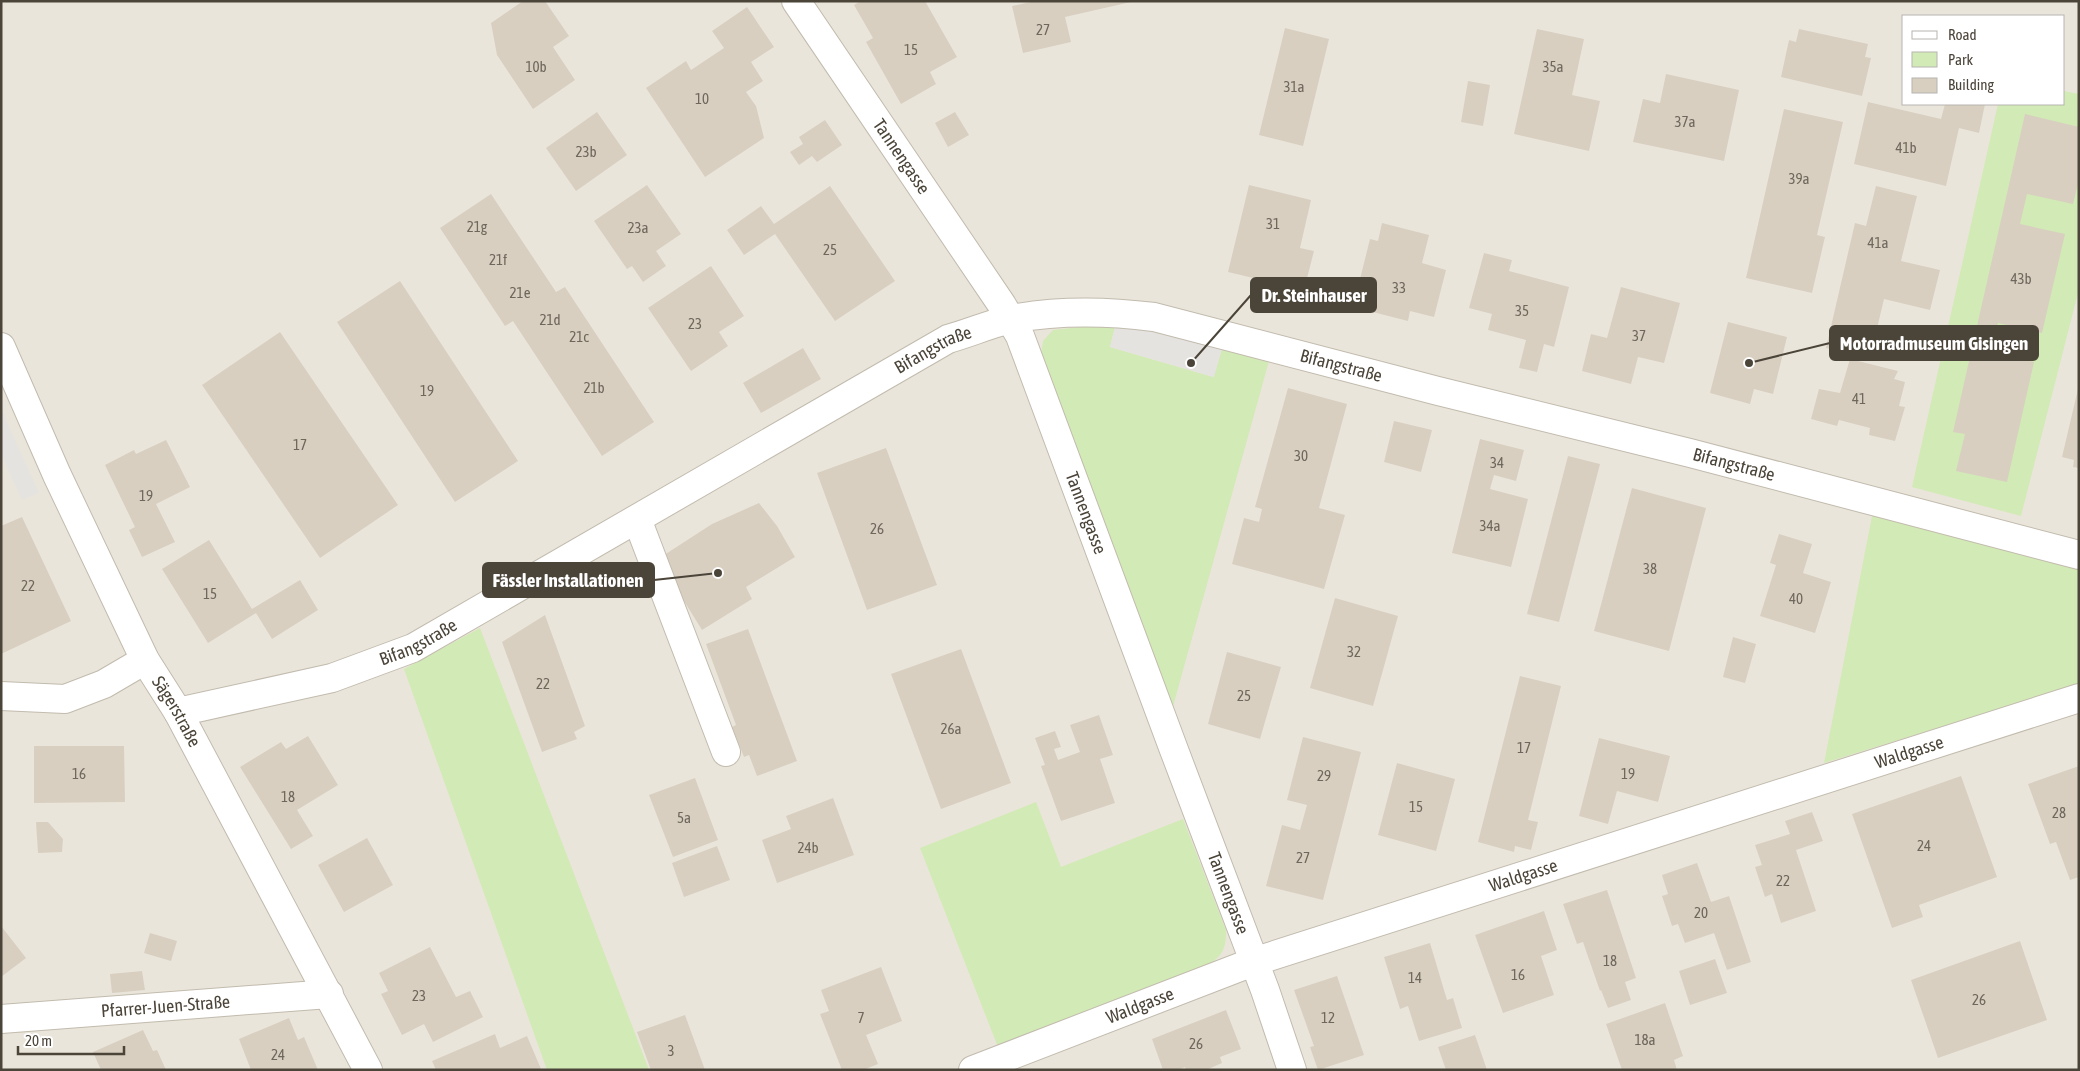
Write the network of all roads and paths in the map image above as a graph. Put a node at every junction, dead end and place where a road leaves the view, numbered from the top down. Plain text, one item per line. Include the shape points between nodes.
1 (796, 1) edge
2 (1011, 319) junction
3 (1, 347) edge
4 (637, 519) junction
5 (2079, 554) edge
6 (145, 660) junction
7 (1, 696) edge
8 (2079, 698) edge
9 (178, 712) junction
10 (726, 752) dead end
11 (1253, 962) junction
12 (329, 994) junction
13 (1, 1019) edge
14 (368, 1070) edge
15 (973, 1070) edge
16 (1292, 1070) edge

1 - 2 street, Tannengasse
2 - 4 street, Bifangstraße via 948,339
2 - 5 street, Bifangstraße via 1075,312 1154,317
2 - 11 street, Tannengasse
3 - 6 street, Sägerstraße via 57,475
4 - 9 street, Bifangstraße via 413,648 332,678
4 - 10 street
6 - 7 street via 104,684 65,699
6 - 9 street, Sägerstraße
8 - 11 street, Waldgasse
9 - 12 street, Sägerstraße
11 - 15 street, Waldgasse
11 - 16 street, Tannengasse
12 - 13 street, Pfarrer-Juen-Straße
12 - 14 street, Sägerstraße

